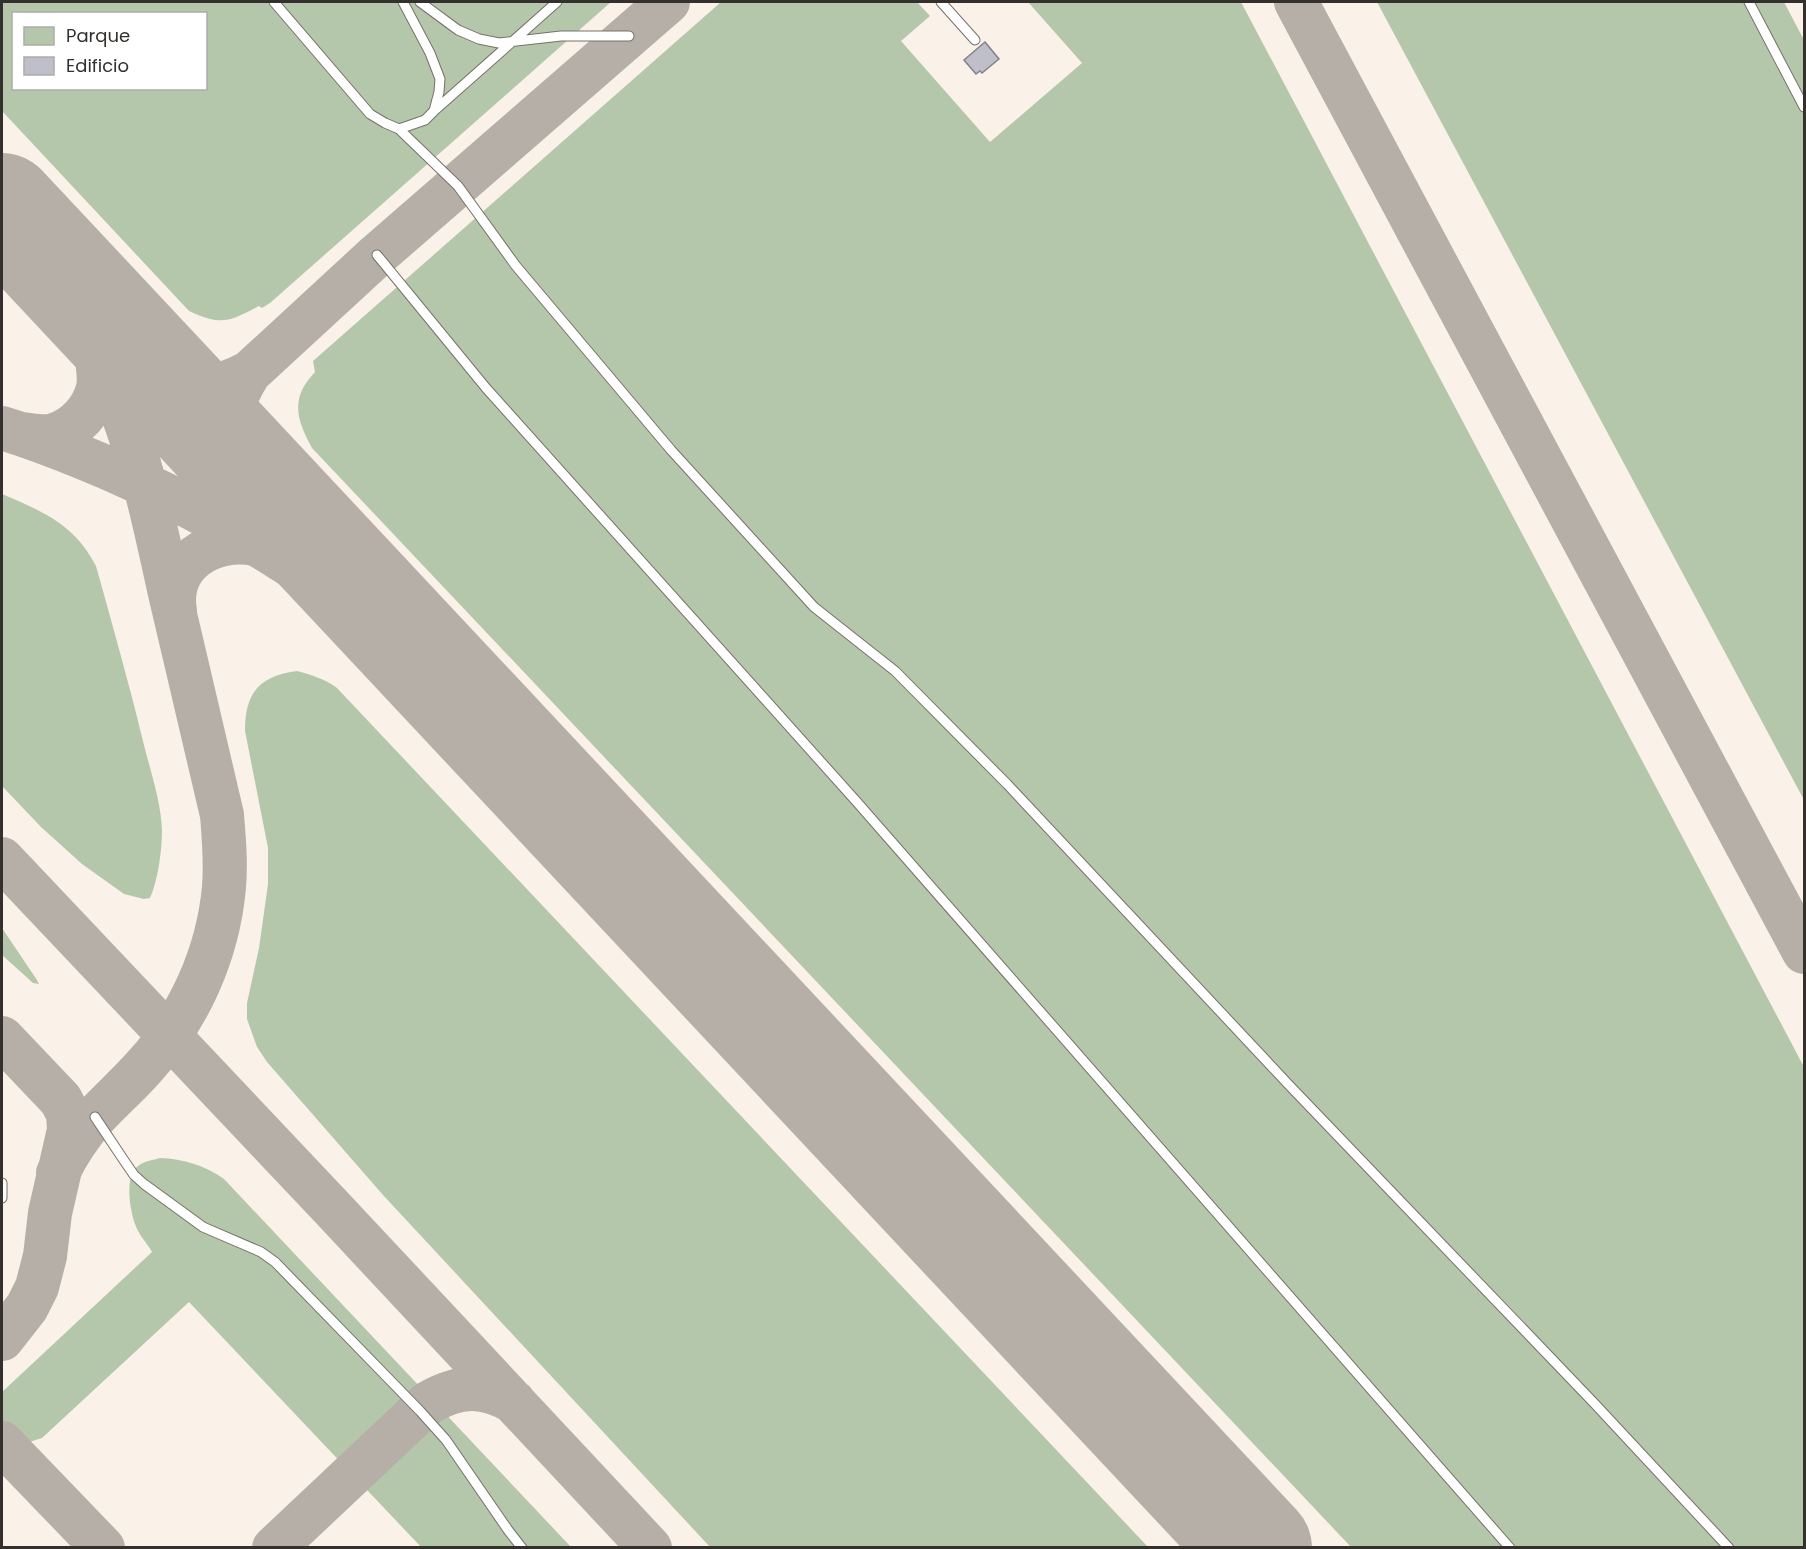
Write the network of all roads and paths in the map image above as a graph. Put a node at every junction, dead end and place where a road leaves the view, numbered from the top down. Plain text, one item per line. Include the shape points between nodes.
1 (271, 2) edge
2 (403, 2) edge
3 (420, 2) edge
4 (557, 2) edge
5 (941, 2) edge
6 (1749, 2) edge
7 (629, 36) dead end
8 (975, 40) dead end
9 (511, 42) junction
10 (1804, 107) edge
11 (434, 111) junction
12 (399, 129) junction
13 (377, 255) dead end
14 (96, 1117) dead end
15 (2, 1183) edge
16 (2, 1198) edge
17 (518, 1546) edge
18 (1510, 1548) edge
19 (1729, 1548) edge

1 - 12 lane via 370,114
2 - 11 lane via 440,79
3 - 9 lane via 458,30 489,41
4 - 9 lane
5 - 8 lane
6 - 10 lane
7 - 9 lane via 561,36
9 - 11 lane
11 - 12 lane via 425,120
12 - 19 lane via 458,186 516,266 671,450 814,606 895,671 1007,784
13 - 18 lane via 486,388 856,801
14 - 17 lane via 144,1184 203,1227 261,1252 274,1262 446,1440
15 - 16 lane

